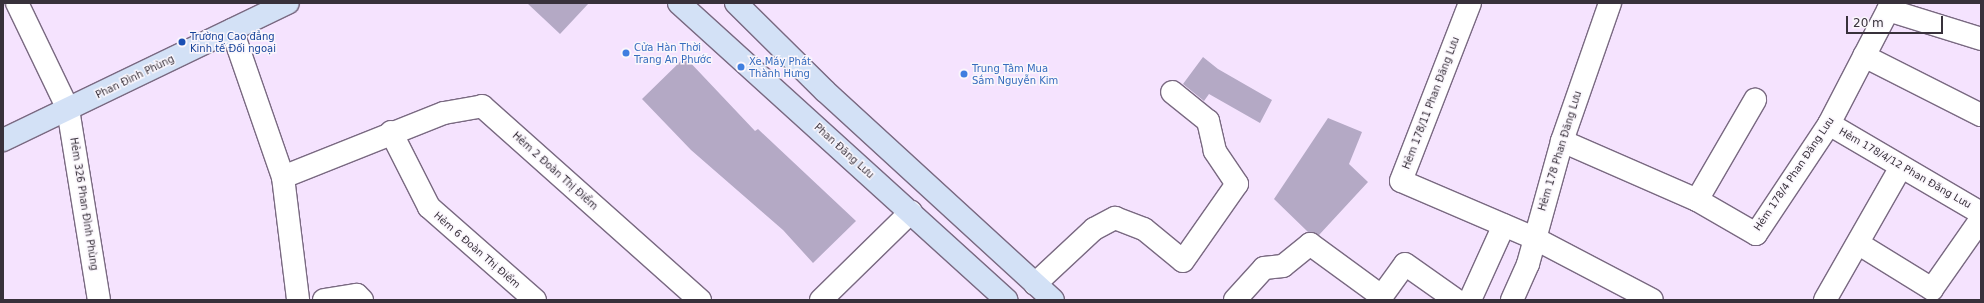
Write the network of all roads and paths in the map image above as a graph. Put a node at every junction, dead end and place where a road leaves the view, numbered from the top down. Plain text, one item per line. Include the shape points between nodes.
1 (17, 3) edge
2 (288, 3) edge
3 (679, 3) edge
4 (736, 3) edge
5 (1470, 3) edge
6 (1610, 3) edge
7 (232, 30) junction
8 (1981, 39) edge
9 (1864, 56) junction
10 (1172, 92) dead end
11 (1755, 100) dead end
12 (68, 109) junction
13 (1981, 115) edge
14 (1829, 124) junction
15 (391, 132) junction
16 (3, 140) edge
17 (1562, 142) junction
18 (1901, 167) junction
19 (283, 176) junction
20 (1697, 200) junction
21 (911, 212) junction
22 (1981, 213) edge
23 (1981, 219) edge
24 (1504, 225) junction
25 (1534, 238) junction
26 (1859, 244) junction
27 (1035, 284) junction
28 (360, 298) edge
29 (1380, 298) edge
30 (100, 300) edge
31 (298, 300) edge
32 (324, 300) edge
33 (535, 300) edge
34 (700, 300) edge
35 (821, 300) edge
36 (1007, 300) edge
37 (1053, 300) edge
38 (1235, 300) edge
39 (1456, 300) edge
40 (1470, 300) edge
41 (1512, 300) edge
42 (1652, 300) edge
43 (1825, 300) edge

1 - 12 street, Hẻm 326 Phan Đình Phùng
2 - 7 main road, Phan Đình Phùng
3 - 21 main road, Phan Đăng Lưu
4 - 27 main road via 825,91
5 - 24 street, Hẻm 178/11 Phan Đăng Lưu via 1401,181
6 - 17 street, Hẻm 178 Phan Đăng Lưu
7 - 12 main road, Phan Đình Phùng
7 - 19 street
8 - 9 street, Hẻm 178/4 Phan Đăng Lưu via 1888,10
9 - 13 street
9 - 14 street, Hẻm 178/4 Phan Đăng Lưu
10 - 27 street via 1208,121 1215,151 1237,184 1183,261 1144,229 1115,218 1094,229
11 - 20 street
12 - 16 main road, Phan Đình Phùng
12 - 30 street, Hẻm 326 Phan Đình Phùng
14 - 18 street, Hẻm 178/4/12 Phan Đăng Lưu
14 - 20 street, Hẻm 178/4 Phan Đăng Lưu via 1756,234
15 - 19 street
15 - 33 street, Hẻm 6 Đoàn Thị Điểm via 429,207
15 - 34 street, Hẻm 2 Đoàn Thị Điểm via 444,112 482,106
17 - 20 street, Hẻm 178/4 Phan Đăng Lưu
17 - 25 street, Hẻm 178 Phan Đăng Lưu
18 - 22 street, Hẻm 178/4/12 Phan Đăng Lưu
18 - 26 street
19 - 31 street
21 - 35 street
21 - 36 main road, Phan Đăng Lưu
23 - 26 street via 1932,289
24 - 25 street, Hẻm 178/11 Phan Đăng Lưu
24 - 40 street
25 - 41 street, Hẻm 178 Phan Đăng Lưu via 1528,264
25 - 42 street, Hẻm 178/11 Phan Đăng Lưu
26 - 43 street
27 - 37 main road
28 - 32 street
29 - 38 street via 1310,244 1283,266 1264,268
29 - 39 street via 1405,264

